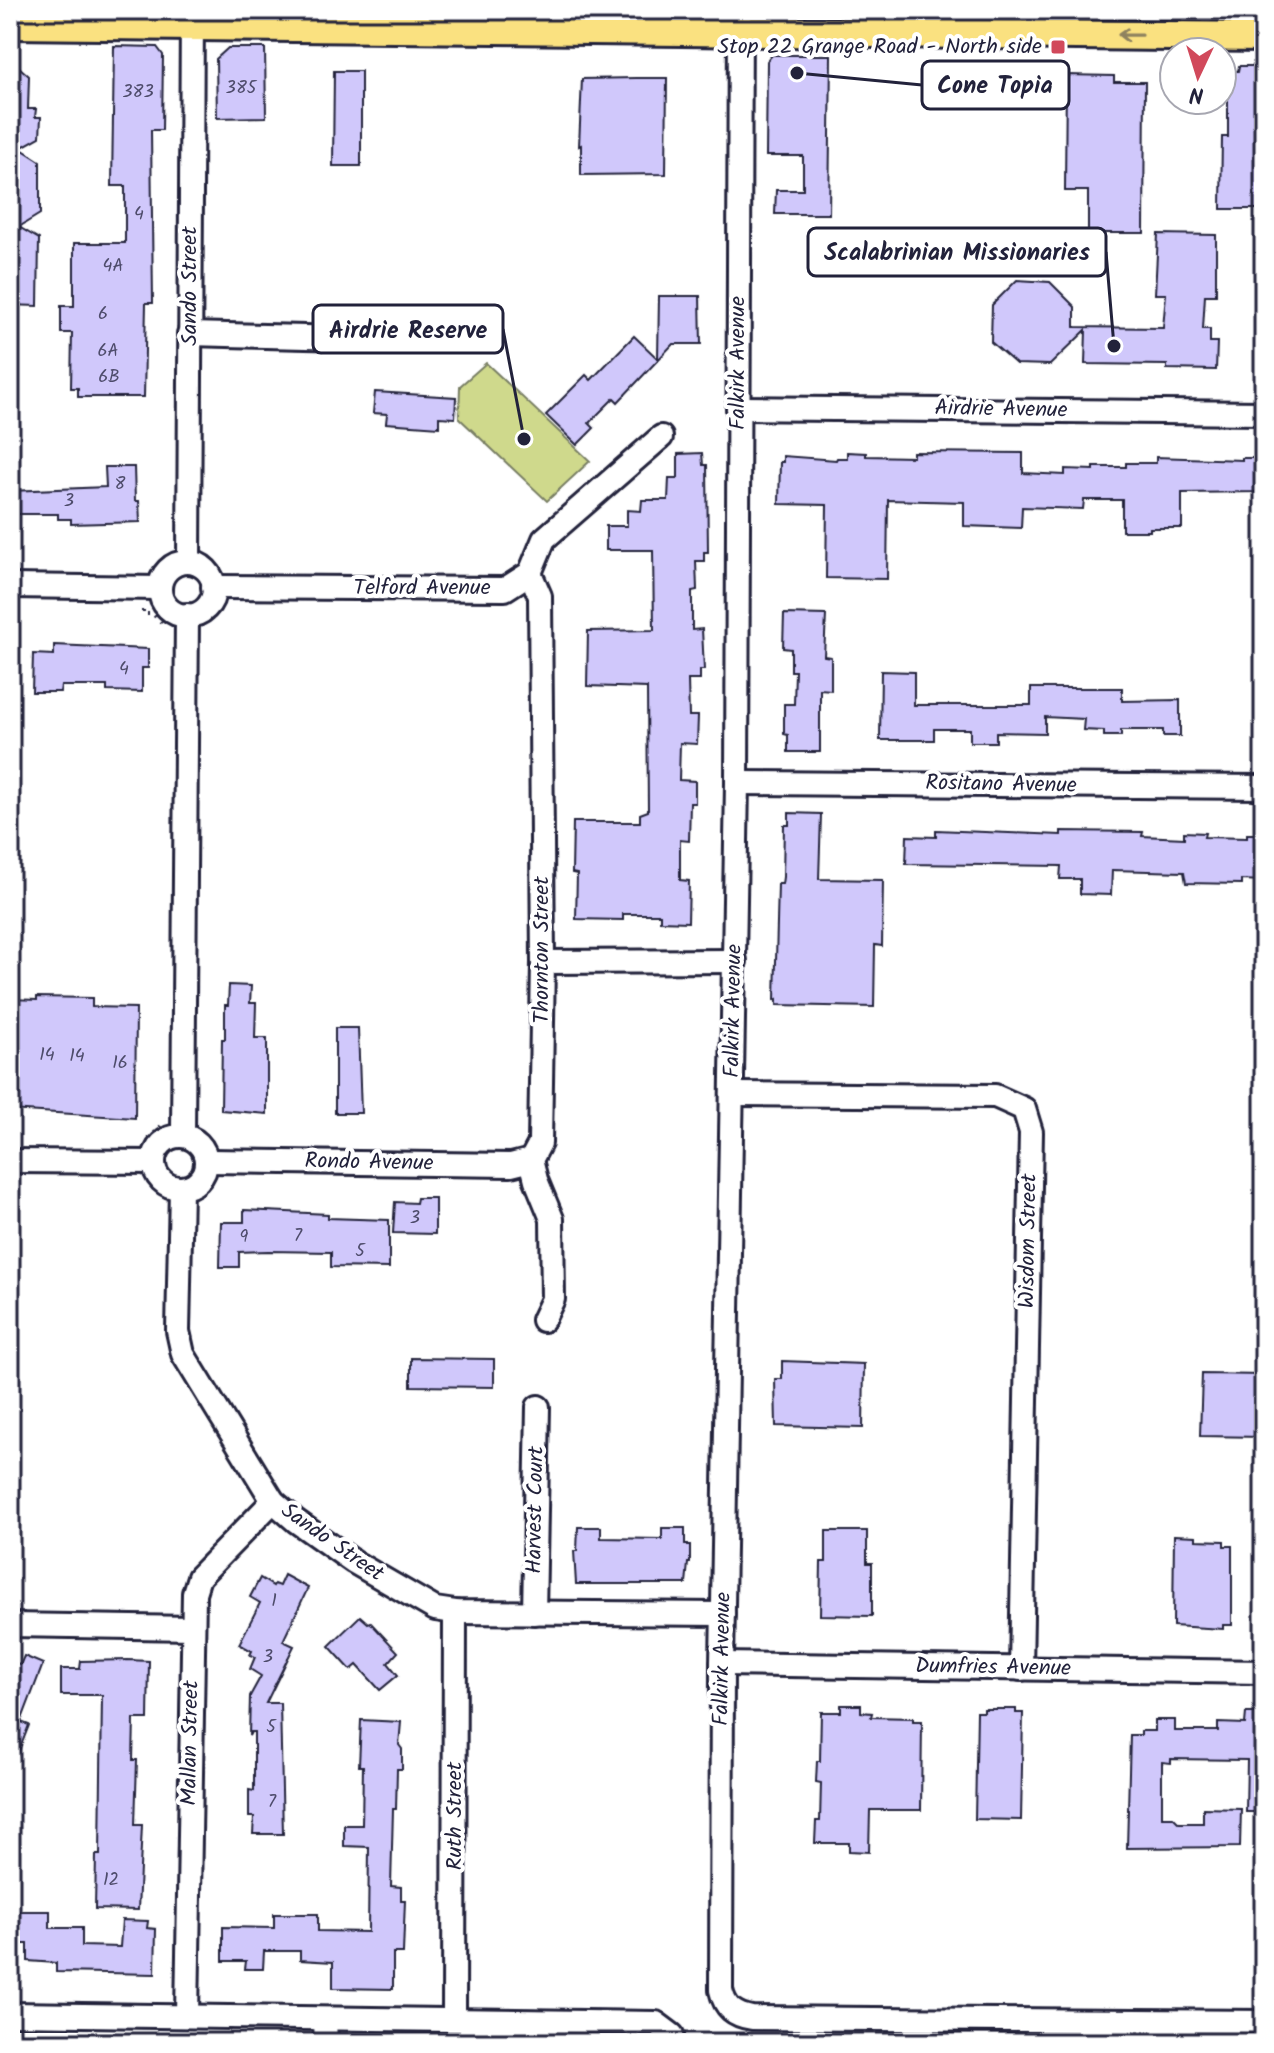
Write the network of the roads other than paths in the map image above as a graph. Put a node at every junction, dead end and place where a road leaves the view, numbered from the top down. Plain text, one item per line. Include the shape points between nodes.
1 (192, 18) edge
2 (401, 19) edge
3 (603, 20) edge
4 (739, 21) edge
5 (1038, 22) edge
6 (10, 24) edge
7 (1264, 37) edge
8 (189, 334) junction
9 (427, 340) dead end
10 (738, 408) junction
11 (1264, 413) edge
12 (661, 437) dead end
13 (189, 562) junction
14 (530, 573) junction
15 (10, 586) edge
16 (213, 587) junction
17 (160, 588) junction
18 (187, 615) junction
19 (737, 783) junction
20 (1264, 787) edge
21 (735, 961) junction
22 (543, 962) junction
23 (733, 1094) junction
24 (183, 1136) junction
25 (531, 1160) junction
26 (10, 1161) edge
27 (207, 1161) junction
28 (154, 1162) junction
29 (181, 1189) junction
30 (543, 1320) dead end
31 (538, 1407) dead end
32 (273, 1501) junction
33 (455, 1612) junction
34 (534, 1613) junction
35 (723, 1614) junction
36 (10, 1625) edge
37 (193, 1628) junction
38 (722, 1664) junction
39 (1021, 1669) junction
40 (1264, 1672) edge
41 (10, 2014) edge
42 (187, 2016) junction
43 (325, 2020) junction
44 (454, 2020) junction
45 (1264, 2022) edge
46 (673, 2039) edge
47 (326, 2043) edge

1 - 2 main road
1 - 6 main road
1 - 8 street, Sando Street
2 - 3 main road
3 - 4 main road
4 - 5 main road
4 - 10 street, Falkirk Avenue
7 -> 5 main road
8 - 9 street
8 - 13 street, Sando Street
10 - 11 street, Airdrie Avenue
10 - 19 street, Falkirk Avenue
12 - 14 street via 544,539
13 - 16 street via 208,573
13 - 17 street via 166,572
14 - 16 street, Telford Avenue via 505,589
14 - 22 street, Thornton Street via 540,596
15 - 17 street
16 - 18 street via 209,603
17 - 18 street via 171,610
18 - 24 street
19 - 20 street, Rositano Avenue
19 - 21 street, Falkirk Avenue
21 - 22 street
21 - 23 street, Falkirk Avenue
22 - 25 street, Thornton Street via 540,1143
23 - 35 street, Falkirk Avenue
23 - 39 street, Wisdom Street via 995,1096 1024,1109 1031,1132
24 - 27 street via 201,1145
24 - 28 street via 163,1141
25 - 27 street, Rondo Avenue via 511,1165
25 - 30 street via 552,1219 553,1299
26 - 28 street
27 - 29 street via 204,1176
28 - 29 street via 160,1180
29 - 32 street, Sando Street via 178,1331 183,1354
31 - 34 street, Harvest Court
32 - 33 street, Sando Street via 354,1562 435,1609
32 - 37 street, Mallan Street via 199,1577
33 - 34 street, Sando Street
33 - 44 street, Ruth Street
34 - 35 street, Sando Street
35 - 38 street, Falkirk Avenue
36 - 37 street
37 - 42 street, Mallan Street
38 - 39 street, Dumfries Avenue
38 - 45 street, Falkirk Avenue via 721,1990 723,2002 739,2016
39 - 40 street, Dumfries Avenue
41 - 42 street
42 - 43 street
43 - 44 street
43 - 47 street
44 - 46 street via 656,2023

